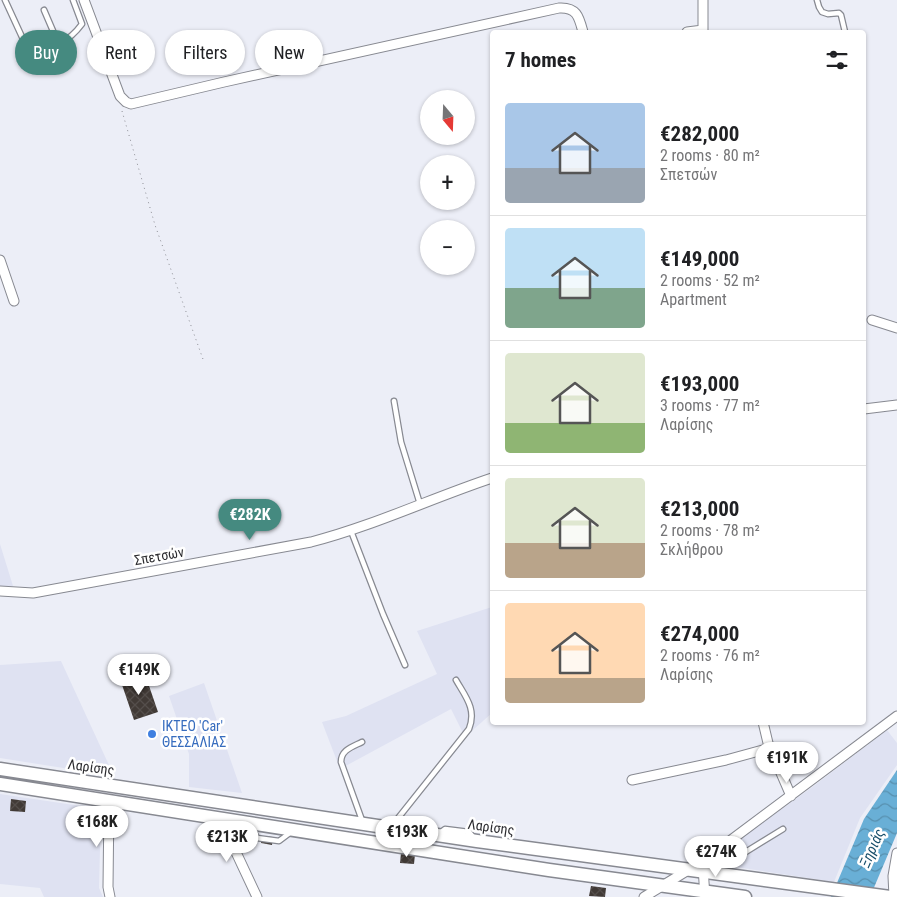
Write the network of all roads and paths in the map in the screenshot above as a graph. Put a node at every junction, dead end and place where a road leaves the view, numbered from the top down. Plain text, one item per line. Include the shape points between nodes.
1 (5, 0) edge
2 (73, 0) edge
3 (84, 0) edge
4 (702, 0) edge
5 (817, 0) edge
6 (44, 10) dead end
7 (19, 30) edge
8 (53, 30) edge
9 (77, 30) edge
10 (582, 30) edge
11 (703, 30) edge
12 (844, 30) edge
13 (125, 102) junction
14 (0, 260) edge
15 (14, 301) dead end
16 (872, 320) dead end
17 (897, 328) edge
18 (204, 362) dead end
19 (394, 401) dead end
20 (897, 405) edge
21 (866, 408) edge
22 (490, 479) edge
23 (420, 504) junction
24 (351, 531) junction
25 (0, 591) edge
26 (405, 665) dead end
27 (456, 680) dead end
28 (897, 716) edge
29 (764, 725) edge
30 (362, 742) dead end
31 (770, 748) junction
32 (0, 769) edge
33 (632, 780) dead end
34 (0, 784) edge
35 (791, 796) junction
36 (110, 801) junction
37 (231, 820) junction
38 (364, 824) junction
39 (391, 828) junction
40 (783, 829) dead end
41 (897, 853) edge
42 (703, 866) junction
43 (688, 869) junction
44 (662, 885) junction
45 (705, 894) edge
46 (110, 897) edge
47 (257, 897) edge
48 (644, 897) edge
49 (745, 897) edge
50 (890, 897) edge
51 (894, 897) edge

1 - 7 lane
2 - 9 lane via 82,24
3 - 13 street
4 - 11 street
5 - 12 lane via 822,12 839,13
6 - 8 lane
10 - 13 street via 574,11 559,8 131,104
13 - 18 path via 122,114 144,192
14 - 15 street
16 - 17 street
19 - 23 lane via 401,442
20 - 21 street
22 - 23 street, Σπετσών
23 - 24 street, Σπετσών
24 - 25 street, Σπετσών via 293,546 45,591
24 - 26 lane
27 - 39 lane via 472,711 469,729
28 - 35 street
29 - 31 street
30 - 38 lane via 344,752 341,762
31 - 33 street
31 - 35 street
32 - 38 main road, Λαρίσης
34 - 36 main road
35 - 42 street
36 - 37 main road
36 - 46 street
37 - 44 main road via 378,847
37 - 47 street via 234,848
38 - 39 main road, Λαρίσης
39 - 43 main road, Λαρίσης
40 - 42 lane via 744,853
41 - 51 street
42 - 43 main road, Λαρίσης
42 - 45 street
42 - 50 main road, Λαρίσης
43 - 44 street
44 - 45 main road
44 - 48 street
45 - 49 main road

